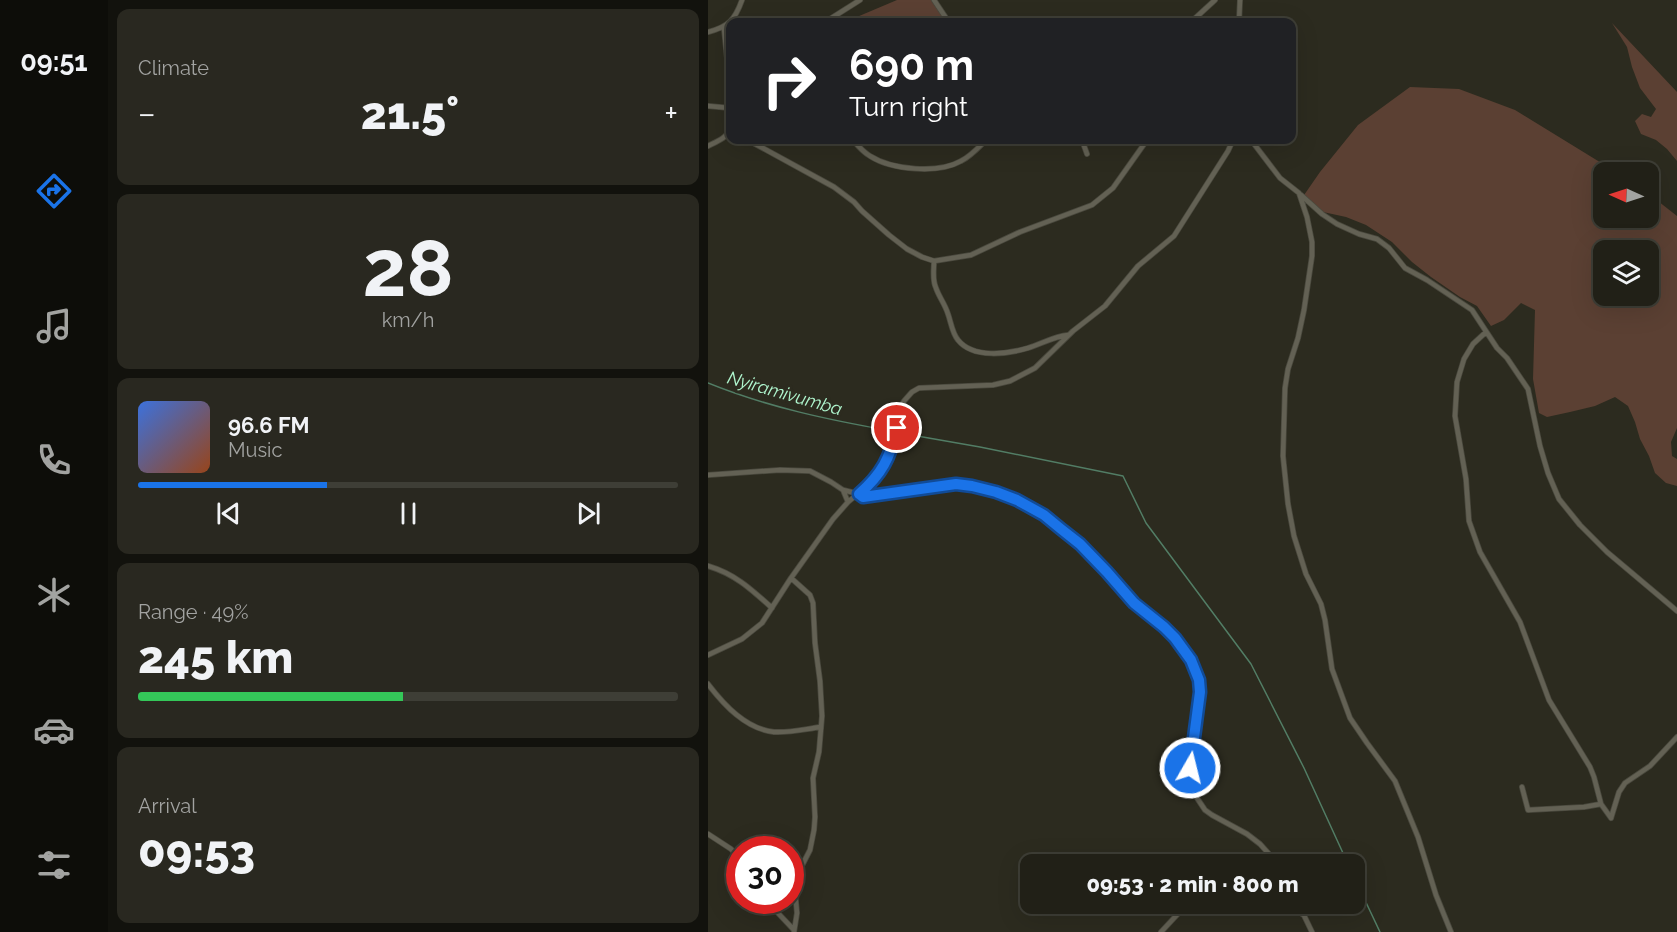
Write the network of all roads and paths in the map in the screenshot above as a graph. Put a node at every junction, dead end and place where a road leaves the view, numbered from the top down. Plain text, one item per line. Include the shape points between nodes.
1 (742, 0) edge
2 (860, 0) edge
3 (934, 0) edge
4 (1215, 0) edge
5 (1240, 0) edge
6 (733, 18) edge
7 (832, 18) edge
8 (946, 18) edge
9 (1195, 18) edge
10 (1239, 18) edge
11 (726, 26) edge
12 (724, 28) junction
13 (708, 32) edge
14 (726, 43) edge
15 (708, 106) edge
16 (726, 108) edge
17 (726, 135) edge
18 (755, 144) edge
19 (857, 144) edge
20 (982, 144) edge
21 (1083, 144) edge
22 (1144, 144) edge
23 (1231, 144) edge
24 (1254, 144) edge
25 (708, 146) edge
26 (1087, 154) dead end
27 (1299, 193) junction
28 (934, 261) junction
29 (1486, 332) junction
30 (1068, 335) junction
31 (708, 475) edge
32 (843, 490) junction
33 (859, 494) junction
34 (848, 502) junction
35 (708, 566) edge
36 (791, 578) junction
37 (772, 608) junction
38 (1677, 611) edge
39 (708, 654) edge
40 (708, 684) edge
41 (821, 727) junction
42 (1677, 736) edge
43 (1522, 787) dead end
44 (1601, 804) junction
45 (708, 834) edge
46 (726, 846) edge
47 (1269, 854) edge
48 (779, 914) edge
49 (1178, 914) edge
50 (1302, 914) edge
51 (1304, 916) joint
52 (794, 931) edge
53 (1161, 932) edge
54 (1312, 932) edge
55 (1450, 932) edge

1 - 6 street
2 - 7 street
3 - 8 street
4 - 9 street
5 - 10 street
11 - 12 street
12 - 13 street
12 - 14 street
15 - 16 street
17 - 25 street
18 - 28 street via 845,194 907,249
19 - 20 street via 868,156 886,164 929,168 962,161
21 - 26 street
22 - 28 street via 1113,188 1092,205 963,257
23 - 30 street via 1174,236 1138,266 1105,306
24 - 27 street via 1280,178
27 - 29 street via 1337,224 1377,239 1405,268 1472,310
27 - 55 street via 1312,242 1304,310 1285,388 1282,456 1290,521 1302,563 1323,612 1329,659 1350,718 1395,781
28 - 30 street via 935,286 955,336 968,349 1002,353
29 - 38 street via 1528,389 1540,446 1559,499 1607,552
29 - 44 street via 1464,359 1457,382 1455,417 1469,521 1480,552 1520,622 1549,700 1592,772
30 - 33 street via 1035,368 1010,381 989,386 919,388 912,392 900,408 896,434 883,469
31 - 32 street via 810,471
32 - 33 street
32 - 34 street
33 - 34 street
33 - 47 street via 868,497 956,484 986,489 1034,510 1080,544 1134,603 1164,627 1191,660 1200,692 1190,772 1194,790 1212,815 1247,834
34 - 36 street
35 - 37 street via 740,580
36 - 37 street
36 - 41 street via 810,595 813,603
37 - 39 street via 762,623 742,639
40 - 41 street via 740,717 761,728 781,732
41 - 52 street via 813,778 814,830 810,850 794,880
42 - 44 street via 1650,766 1623,787 1611,818
43 - 44 street via 1528,810
45 - 46 street
48 - 52 street
49 - 53 street
50 - 51 street
51 - 54 street

